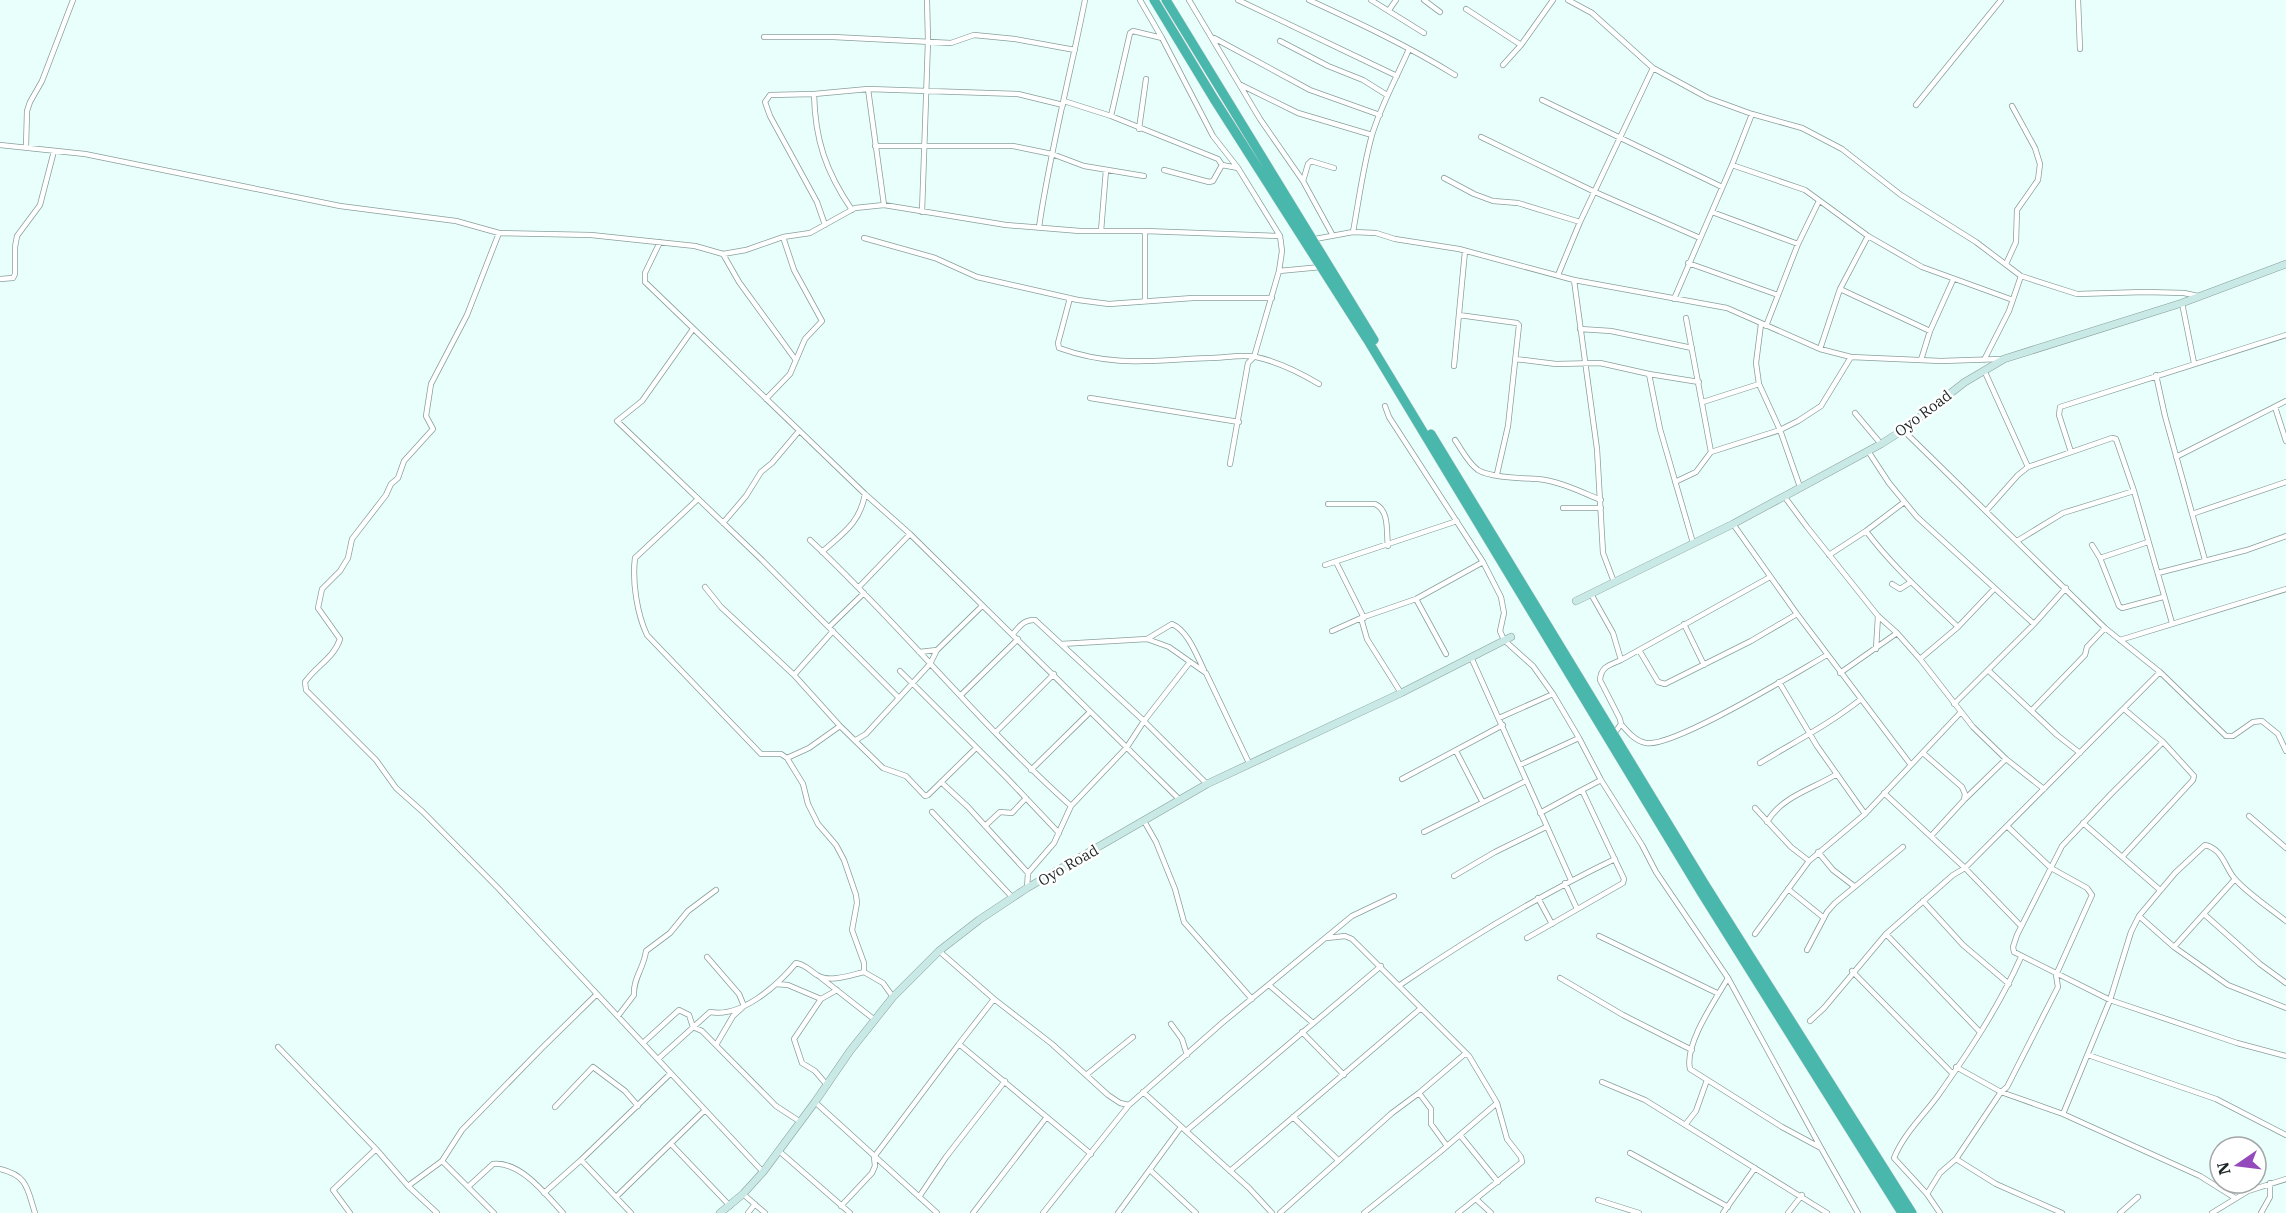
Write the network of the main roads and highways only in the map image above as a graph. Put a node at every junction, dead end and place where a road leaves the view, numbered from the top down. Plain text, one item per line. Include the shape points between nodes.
1 (1154, 0) edge
2 (1166, 0) edge
3 (1369, 337) junction
4 (1902, 1213) edge
5 (1912, 1213) edge

1 - 3 highway
2 - 3 highway via 1315,239
3 - 4 highway via 1701,892
3 - 5 highway

